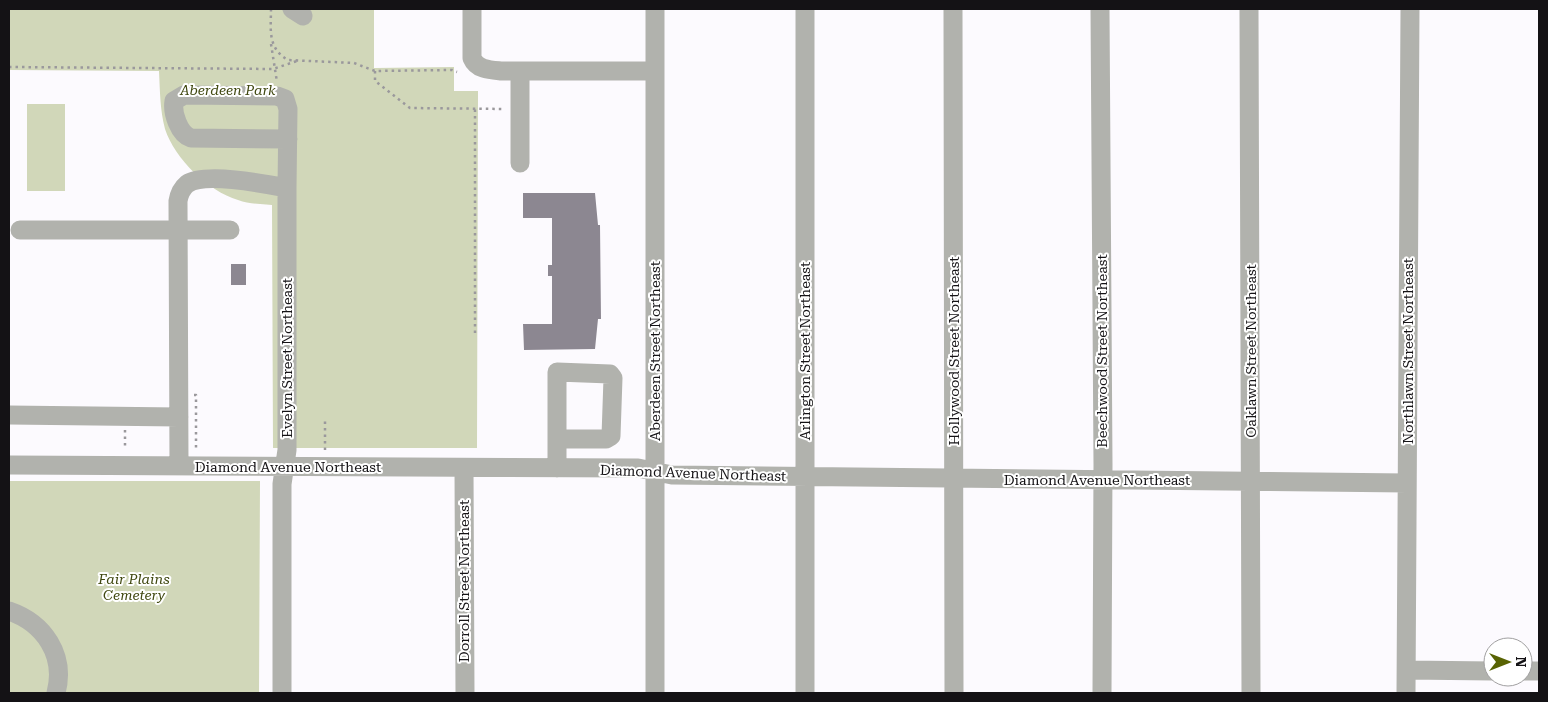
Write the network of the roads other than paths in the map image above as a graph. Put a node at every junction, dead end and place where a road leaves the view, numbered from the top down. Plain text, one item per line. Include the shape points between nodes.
1 (472, 9) edge
2 (655, 9) edge
3 (805, 9) edge
4 (954, 9) edge
5 (1100, 9) edge
6 (1250, 9) edge
7 (1410, 9) edge
8 (520, 71) junction
9 (655, 71) junction
10 (288, 138) junction
11 (520, 163) dead end
12 (287, 188) junction
13 (20, 230) dead end
14 (178, 230) junction
15 (230, 230) dead end
16 (9, 415) edge
17 (179, 417) junction
18 (558, 439) junction
19 (9, 465) edge
20 (179, 466) junction
21 (285, 466) junction
22 (464, 468) junction
23 (557, 468) junction
24 (654, 471) junction
25 (806, 477) junction
26 (954, 478) junction
27 (1102, 480) junction
28 (1251, 481) junction
29 (1407, 482) junction
30 (9, 611) edge
31 (1406, 670) junction
32 (1483, 670) edge
33 (56, 693) edge
34 (282, 693) edge
35 (465, 693) edge
36 (655, 693) edge
37 (805, 693) edge
38 (954, 693) edge
39 (1102, 693) edge
40 (1251, 693) edge
41 (1406, 693) edge

1 - 8 street via 472,58 476,64 484,68
2 - 9 street, Aberdeen Street Northeast
3 - 25 street, Arlington Street Northeast
4 - 26 street, Hollywood Street Northeast
5 - 27 street, Beechwood Street Northeast
6 - 28 street, Oaklawn Street Northeast
7 - 29 street, Northlawn Street Northeast
8 - 9 street
8 - 11 street
9 - 24 street, Aberdeen Street Northeast
10 - 10 street, Evelyn Street Northeast via 288,104 277,96 184,95 174,101 181,132 191,138
10 - 12 street, Evelyn Street Northeast
12 - 14 street via 244,180 193,181 185,186 178,201
12 - 21 street, Evelyn Street Northeast
13 - 14 street
14 - 15 street
14 - 17 street
16 - 17 street
17 - 20 street
18 - 18 street via 557,372 610,374 613,378 612,436 606,439
18 - 23 street
19 - 20 street, Diamond Avenue Northeast
20 - 21 street, Diamond Avenue Northeast
21 - 22 street, Diamond Avenue Northeast
21 - 34 street, Evelyn Street Northeast via 282,484
22 - 23 street, Diamond Avenue Northeast
22 - 35 street, Dorroll Street Northeast
23 - 24 street, Diamond Avenue Northeast via 638,468
24 - 25 street, Diamond Avenue Northeast via 672,475
24 - 36 street, Aberdeen Street Northeast
25 - 26 street, Diamond Avenue Northeast
25 - 37 street, Arlington Street Northeast
26 - 27 street, Diamond Avenue Northeast
26 - 38 street, Hollywood Street Northeast
27 - 28 street, Diamond Avenue Northeast
27 - 39 street, Beechwood Street Northeast
28 - 29 street, Diamond Avenue Northeast
28 - 40 street, Oaklawn Street Northeast
29 - 31 street, Northlawn Street Northeast
30 - 33 street via 36,624 48,639 56,658
31 - 32 street
31 - 41 street, Northlawn Street Northeast

